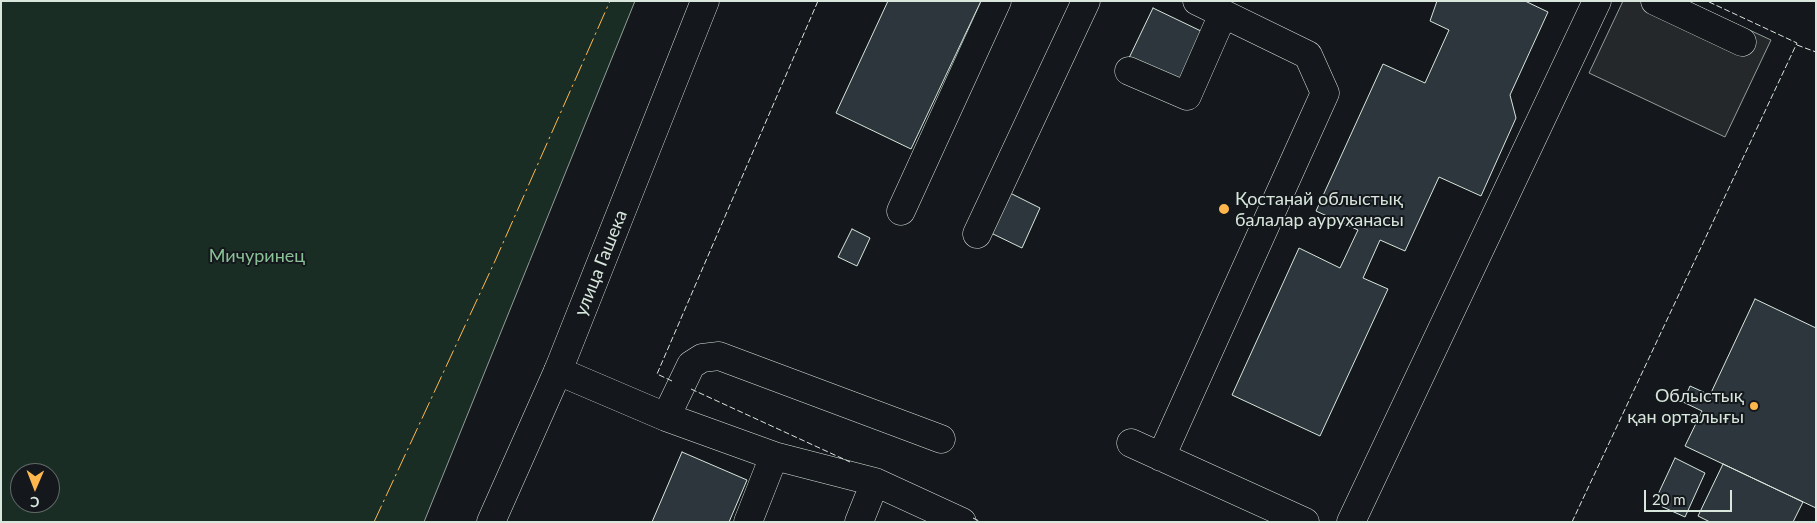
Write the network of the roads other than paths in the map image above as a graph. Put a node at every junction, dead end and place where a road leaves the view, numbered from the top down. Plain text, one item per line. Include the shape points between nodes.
1 (705, 1) edge
2 (997, 1) edge
3 (1086, 1) edge
4 (1197, 1) edge
5 (1597, 1) edge
6 (1655, 1) edge
7 (1223, 14) junction
8 (1742, 42) dead end
9 (1129, 71) dead end
10 (901, 211) dead end
11 (977, 234) dead end
12 (558, 372) junction
13 (666, 417) junction
14 (941, 439) dead end
15 (1130, 443) dead end
16 (774, 456) junction
17 (1161, 457) junction
18 (875, 482) junction
19 (492, 522) edge
20 (748, 522) edge
21 (860, 522) edge
22 (962, 522) edge
23 (1305, 522) edge
24 (1351, 522) edge

1 - 12 main road, улица Гашека
2 - 10 main road
3 - 11 main road
4 - 7 main road
5 - 24 main road
6 - 8 main road
7 - 9 main road via 1186,96
7 - 17 main road via 1308,55 1325,93
12 - 13 main road
12 - 19 main road, улица Гашека
13 - 14 main road via 691,366 702,358 720,356
13 - 16 main road
15 - 17 main road
16 - 18 main road
16 - 20 main road
17 - 23 main road
18 - 21 main road
18 - 22 main road

